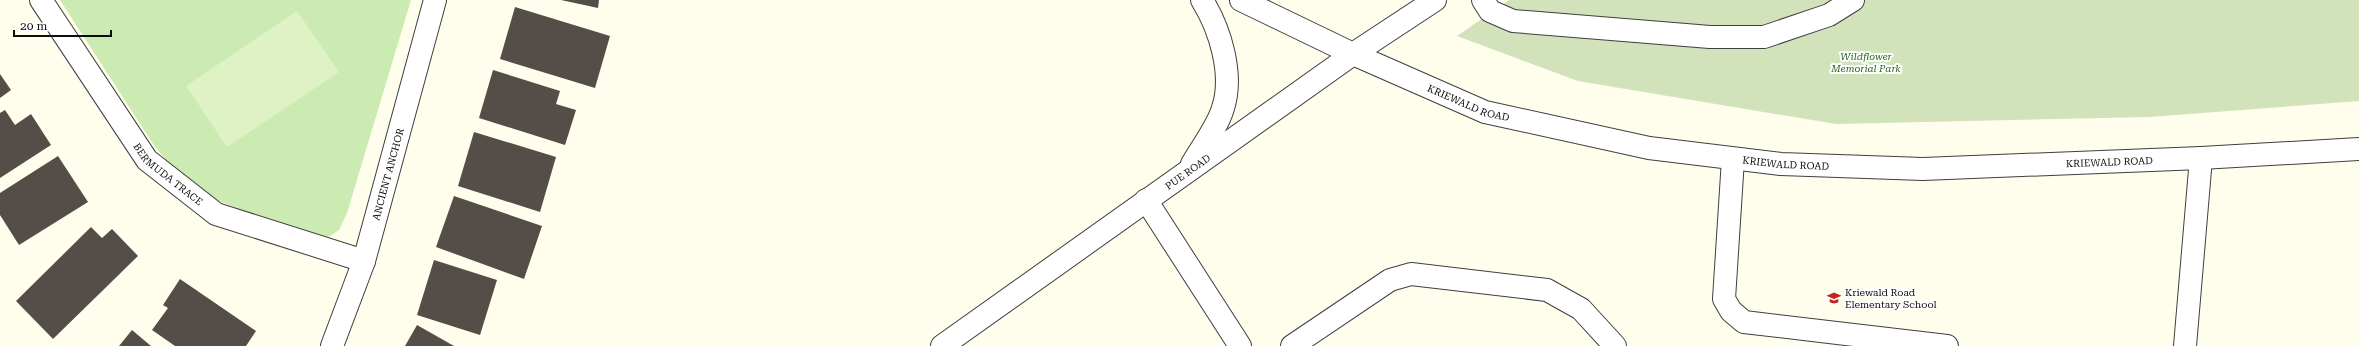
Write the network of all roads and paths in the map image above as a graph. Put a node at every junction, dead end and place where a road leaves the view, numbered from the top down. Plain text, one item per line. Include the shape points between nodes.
1 (42, 0) edge
2 (435, 0) edge
3 (1202, 0) edge
4 (1241, 0) edge
5 (1435, 0) edge
6 (1483, 0) edge
7 (1853, 0) edge
8 (1353, 54) junction
9 (2359, 149) edge
10 (2201, 158) junction
11 (1733, 159) junction
12 (1190, 169) junction
13 (1146, 200) junction
14 (364, 261) junction
15 (332, 346) edge
16 (942, 346) edge
17 (1240, 346) edge
18 (1292, 346) edge
19 (1615, 346) edge
20 (1947, 346) edge
21 (2185, 346) edge

1 - 14 street, BERMUDA TRACE via 147,160 216,214
2 - 14 street, ANCIENT ANCHOR
3 - 12 street via 1218,38 1225,61 1228,85 1223,109
4 - 8 street, KRIEWALD ROAD
5 - 8 street, PUE ROAD
6 - 7 street via 1490,11 1513,20 1726,37 1764,37 1829,15
8 - 11 street, KRIEWALD ROAD via 1485,112 1650,148
8 - 12 street, PUE ROAD
9 - 10 street, KRIEWALD ROAD
10 - 11 street, KRIEWALD ROAD via 1923,170 1781,164
10 - 21 street
11 - 20 street via 1724,299 1731,311 1744,322
12 - 13 street, PUE ROAD
13 - 16 street, PUE ROAD
13 - 17 street
14 - 15 street, ANCIENT ANCHOR
18 - 19 street via 1390,280 1411,274 1547,290 1581,309

